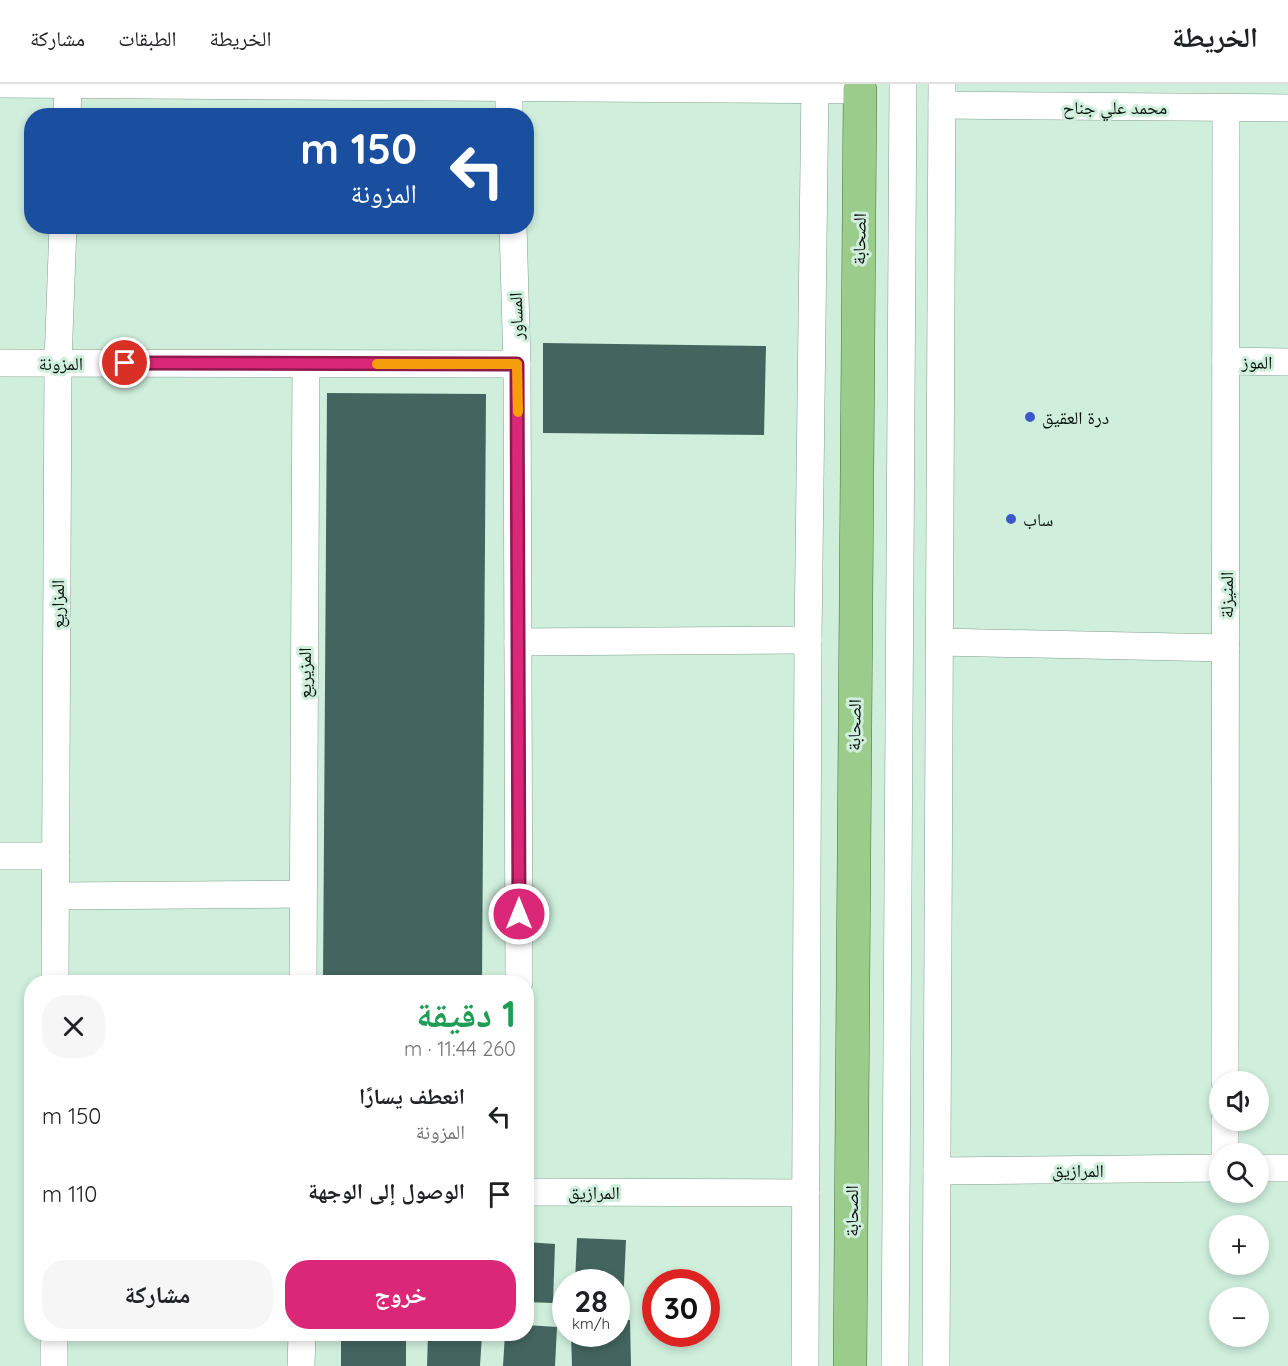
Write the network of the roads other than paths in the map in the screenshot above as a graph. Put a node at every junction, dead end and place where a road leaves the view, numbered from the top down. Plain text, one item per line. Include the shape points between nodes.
1 (0, 84) edge
2 (903, 84) edge
3 (1020, 84) edge
4 (68, 85) edge
5 (294, 85) edge
6 (815, 87) edge
7 (860, 87) edge
8 (509, 89) junction
9 (942, 95) edge
10 (1050, 106) junction
11 (67, 108) edge
12 (509, 108) edge
13 (1226, 108) junction
14 (1288, 108) edge
15 (63, 234) edge
16 (513, 234) edge
17 (1226, 361) junction
18 (1288, 362) edge
19 (0, 363) edge
20 (58, 363) junction
21 (306, 364) junction
22 (517, 364) junction
23 (808, 640) junction
24 (518, 642) junction
25 (940, 642) junction
26 (1226, 648) junction
27 (0, 856) edge
28 (56, 856) junction
29 (303, 894) junction
30 (56, 896) junction
31 (55, 975) edge
32 (303, 975) edge
33 (519, 975) edge
34 (1225, 1071) edge
35 (1209, 1168) edge
36 (1269, 1168) edge
37 (1288, 1168) edge
38 (937, 1171) junction
39 (534, 1191) edge
40 (806, 1193) junction
41 (54, 1341) edge
42 (302, 1341) edge
43 (54, 1366) edge
44 (301, 1366) edge
45 (805, 1366) edge
46 (850, 1366) edge
47 (895, 1366) edge
48 (936, 1366) edge

1 - 4 street
2 - 47 street
3 - 10 street via 1026,93
4 - 5 street
4 - 11 street
5 - 8 street
6 - 7 street
6 - 8 street
6 - 23 street
7 - 46 main road, الصحابة
8 - 12 street
9 - 10 street, محمد علي جناح
9 - 25 street
10 - 13 street, محمد علي جناح
13 - 14 street, محمد علي جناح
13 - 17 street, المنيزلة
15 - 20 street, المزاريع
16 - 22 street, المساور
17 - 18 street, الموز
17 - 26 street, المنيزلة
19 - 20 street, المزونة
20 - 21 street, المزونة
20 - 28 street, المزاريع
21 - 22 street, المزونة
21 - 29 street, المزيريع
22 - 24 street, المساور
23 - 24 street
23 - 40 street
24 - 33 street, المساور
25 - 26 street
25 - 38 street
26 - 34 street, المنيزلة
27 - 28 street
28 - 30 street, المزاريع
29 - 30 street
29 - 32 street, المزيريع
30 - 31 street, المزاريع
35 - 38 street, المرازيق
36 - 37 street
38 - 48 street
39 - 40 street, المرازيق
40 - 45 street
41 - 43 street
42 - 44 street

